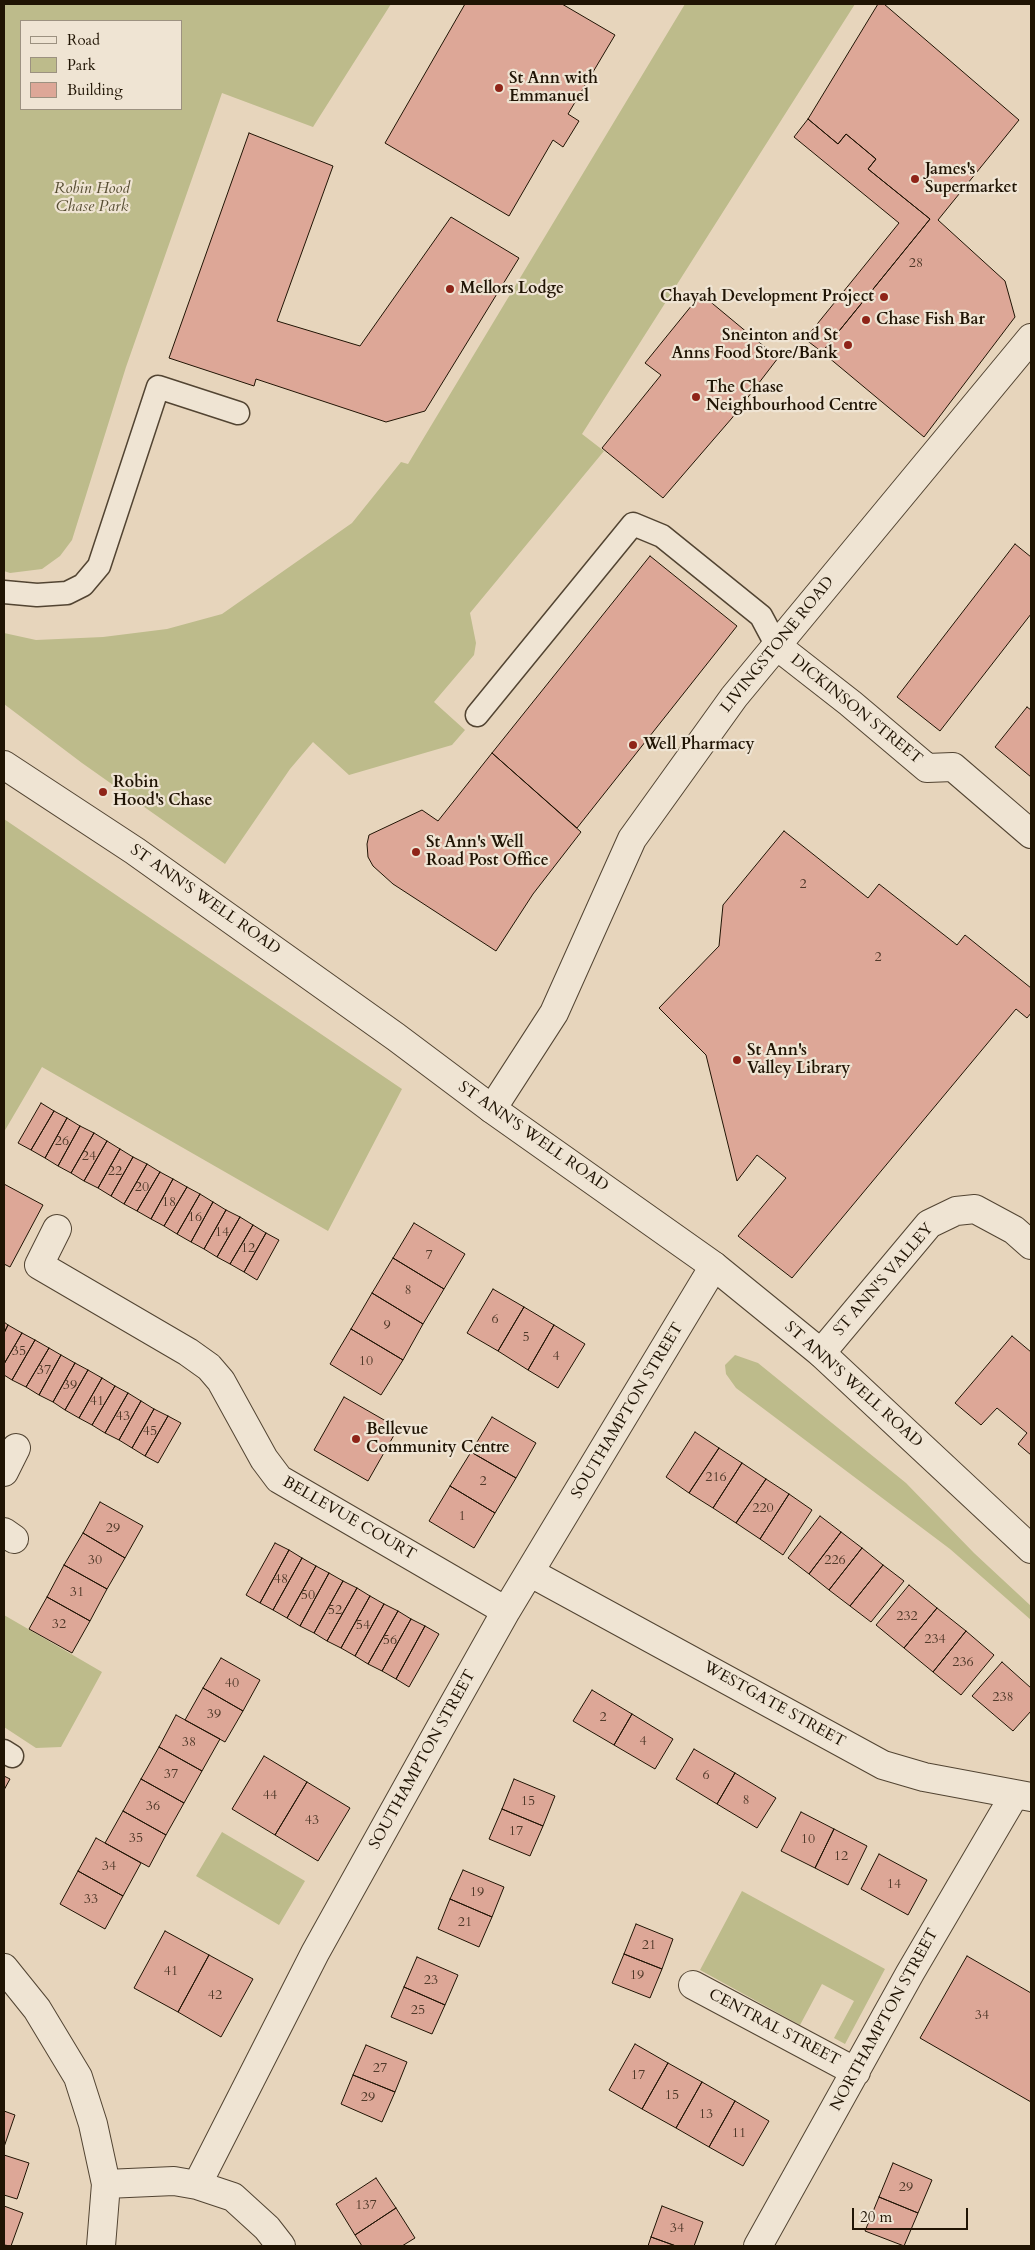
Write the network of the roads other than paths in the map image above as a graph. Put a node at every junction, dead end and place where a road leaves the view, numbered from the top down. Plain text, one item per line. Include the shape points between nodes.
1 (1031, 338) edge
2 (238, 412) dead end
3 (4, 592) edge
4 (777, 646) junction
5 (477, 715) dead end
6 (4, 764) edge
7 (1031, 834) edge
8 (492, 1109) junction
9 (57, 1229) dead end
10 (1031, 1245) edge
11 (714, 1266) junction
12 (821, 1353) junction
13 (16, 1448) dead end
14 (4, 1472) edge
15 (1031, 1549) edge
16 (531, 1572) junction
17 (506, 1611) junction
18 (1023, 1796) edge
19 (4, 1968) edge
20 (693, 1984) dead end
21 (856, 2072) junction
22 (106, 2184) junction
23 (197, 2185) junction
24 (101, 2246) edge
25 (281, 2246) edge
26 (758, 2246) edge

1 - 4 street, LIVINGSTONE ROAD
2 - 3 lane via 158,387 99,566 83,585 67,593
4 - 5 lane via 761,616 662,536 633,524
4 - 7 street, DICKINSON STREET via 927,768 953,766
4 - 8 street, LIVINGSTONE ROAD via 734,697 632,839 554,1013
6 - 8 street, ST ANN'S WELL ROAD via 136,851
8 - 11 street, ST ANN'S WELL ROAD
9 - 17 street, BELLEVUE COURT via 39,1265 209,1367 221,1381 279,1479
10 - 12 street, ST ANN'S VALLEY via 1014,1230 975,1209 956,1211 929,1224
11 - 12 street, ST ANN'S WELL ROAD
11 - 16 street, SOUTHAMPTON STREET
12 - 15 street, ST ANN'S WELL ROAD
13 - 14 street
16 - 17 street, SOUTHAMPTON STREET
16 - 18 street, WESTGATE STREET via 883,1765 924,1777
17 - 23 street, SOUTHAMPTON STREET via 315,1953
18 - 21 street, NORTHAMPTON STREET via 910,1973
19 - 22 street via 37,2009 78,2077 93,2124
20 - 21 street, CENTRAL STREET
21 - 26 street, NORTHAMPTON STREET
22 - 23 street via 174,2181
22 - 24 street
23 - 25 street via 233,2198 267,2228

